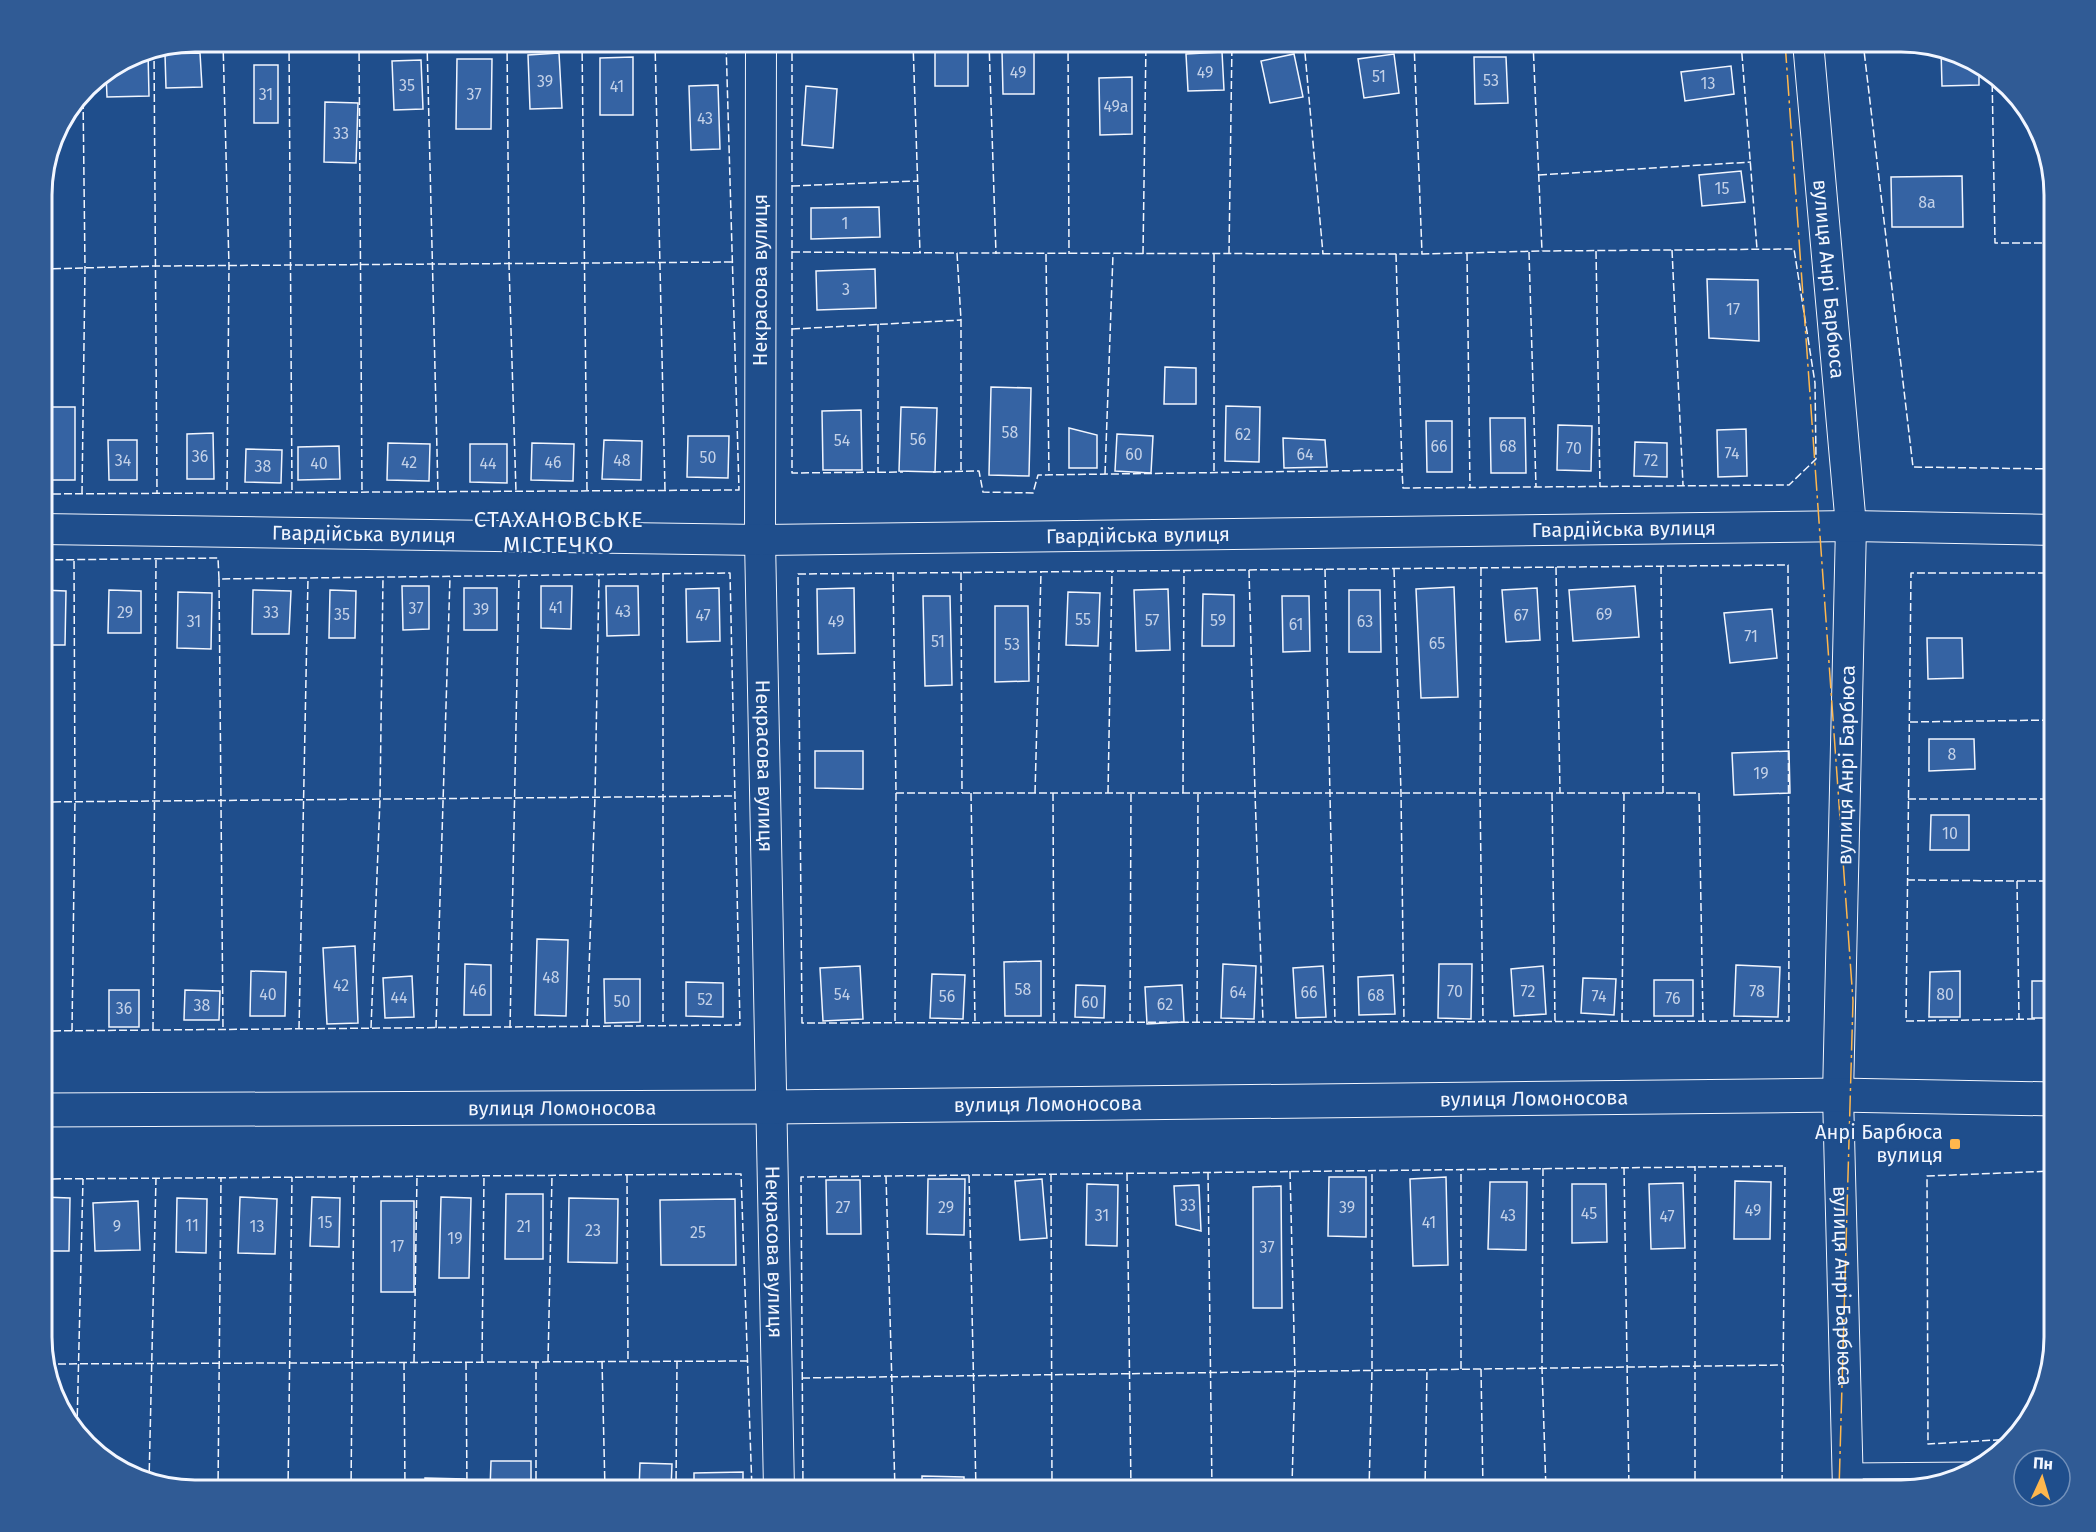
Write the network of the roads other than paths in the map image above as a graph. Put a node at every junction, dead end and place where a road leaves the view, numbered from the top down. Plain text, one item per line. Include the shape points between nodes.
1 (1809, 52) edge
2 (761, 53) edge
3 (1851, 526) junction
4 (53, 529) edge
5 (2044, 530) edge
6 (760, 540) junction
7 (1838, 1095) junction
8 (2044, 1099) edge
9 (772, 1107) junction
10 (53, 1110) edge
11 (1946, 1472) edge
12 (779, 1480) edge
13 (1847, 1480) edge
14 (1858, 1480) edge

1 - 3 street, вулиця Анрі Барбюса
2 - 6 street, Некрасова вулиця
3 - 5 street, Гвардійська вулиця
3 - 6 street, Гвардійська вулиця
3 - 7 street, вулиця Анрі Барбюса
4 - 6 street, Гвардійська вулиця
6 - 9 street, Некрасова вулиця
7 - 8 main road, вулиця Ломоносова
7 - 9 main road, вулиця Ломоносова
7 - 13 street, вулиця Анрі Барбюса
9 - 10 main road, вулиця Ломоносова
9 - 12 street, Некрасова вулиця
11 - 14 lane

